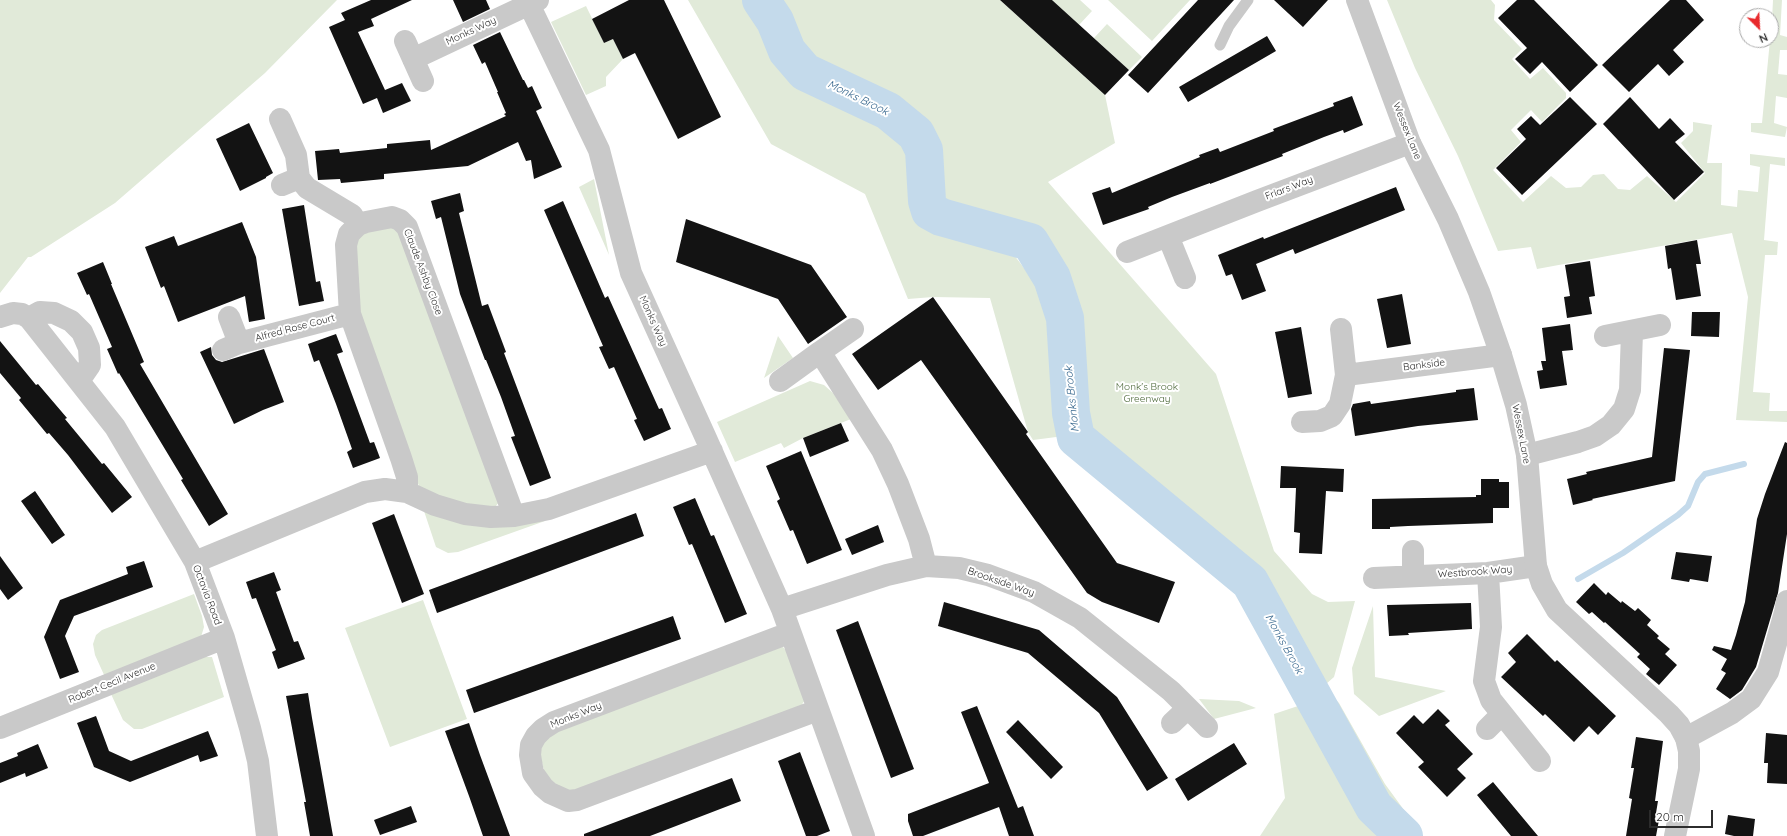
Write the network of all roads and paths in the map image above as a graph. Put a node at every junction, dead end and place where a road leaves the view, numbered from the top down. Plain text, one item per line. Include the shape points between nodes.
1 (1248, 0) edge
2 (1357, 0) edge
3 (531, 2) edge
4 (1220, 45) dead end
5 (423, 80) dead end
6 (280, 119) dead end
7 (1410, 143) junction
8 (358, 225) junction
9 (1168, 236) junction
10 (1127, 252) dead end
11 (1186, 278) dead end
12 (350, 314) junction
13 (0, 317) edge
14 (229, 317) dead end
15 (29, 318) junction
16 (1660, 325) dead end
17 (853, 329) dead end
18 (1341, 329) dead end
19 (1632, 332) junction
20 (1605, 336) dead end
21 (820, 352) junction
22 (1501, 355) junction
23 (1346, 376) junction
24 (79, 381) junction
25 (780, 381) dead end
26 (1302, 422) dead end
27 (712, 451) junction
28 (1527, 455) junction
29 (407, 492) junction
30 (514, 516) junction
31 (1413, 551) dead end
32 (195, 562) junction
33 (926, 566) junction
34 (1536, 566) junction
35 (1488, 573) junction
36 (1413, 576) junction
37 (1374, 578) dead end
38 (1787, 601) edge
39 (782, 610) junction
40 (789, 633) junction
41 (224, 638) junction
42 (1188, 708) junction
43 (818, 710) junction
44 (1172, 723) dead end
45 (1207, 727) dead end
46 (0, 728) edge
47 (1686, 738) junction
48 (1540, 760) dead end
49 (267, 836) edge
50 (864, 836) edge
51 (1675, 836) edge

1 - 4 lane via 1229,26
2 - 7 street, Wessex Lane
3 - 5 street, Monks Way via 409,50
3 - 27 street, Monks Way via 599,150 631,273
6 - 8 street via 296,155 291,182 307,188 352,215
7 - 9 street, Friars Way
7 - 22 street, Wessex Lane via 1448,219 1481,298
8 - 12 street via 349,234 346,245
8 - 30 street, Claude Ashby Close via 392,218 400,220 407,227
9 - 10 street, Friars Way
9 - 11 street
12 - 14 street, Alfred Rose Court via 231,347
12 - 29 street via 401,458 407,477
13 - 15 street via 12,313
15 - 24 street, Octavia Road
15 - 24 street via 40,312 54,313 71,321 82,332 89,348 90,365
16 - 19 street
17 - 21 street
18 - 23 street
19 - 20 street
19 - 28 street via 1630,390 1624,409 1611,425 1595,436
21 - 25 street
21 - 33 street via 882,450 919,539
22 - 23 street, Bankside
22 - 28 street, Wessex Lane
23 - 26 street via 1340,404 1332,416 1320,421
24 - 32 street, Octavia Road via 115,426
27 - 30 street via 549,509
27 - 39 street, Monks Way
28 - 34 street, Wessex Lane
29 - 30 street via 435,505 465,514
29 - 32 street via 385,489 365,492
31 - 36 street
32 - 41 street, Octavia Road
33 - 39 street, Brookside Way via 887,575
33 - 42 street, Brookside Way via 958,568 988,575 1034,592 1080,618 1171,691
34 - 35 street, Westbrook Way
34 - 47 street, Wessex Lane via 1542,584 1558,610 1669,714
35 - 36 street, Westbrook Way
35 - 48 street via 1491,627 1484,681 1491,700 1494,722
36 - 37 street, Westbrook Way
38 - 47 street via 1768,672 1751,700
39 - 40 street, Monks Way
40 - 43 street, Monks Way
40 - 43 street, Monks Way via 554,722 536,736 531,745 533,773 543,787 559,798 584,798
41 - 46 street, Robert Cecil Avenue
41 - 49 street, Octavia Road via 258,761
42 - 44 street
42 - 45 street, Brookside Way
43 - 50 street, Monks Way
47 - 51 street, Wessex Lane via 1689,769

